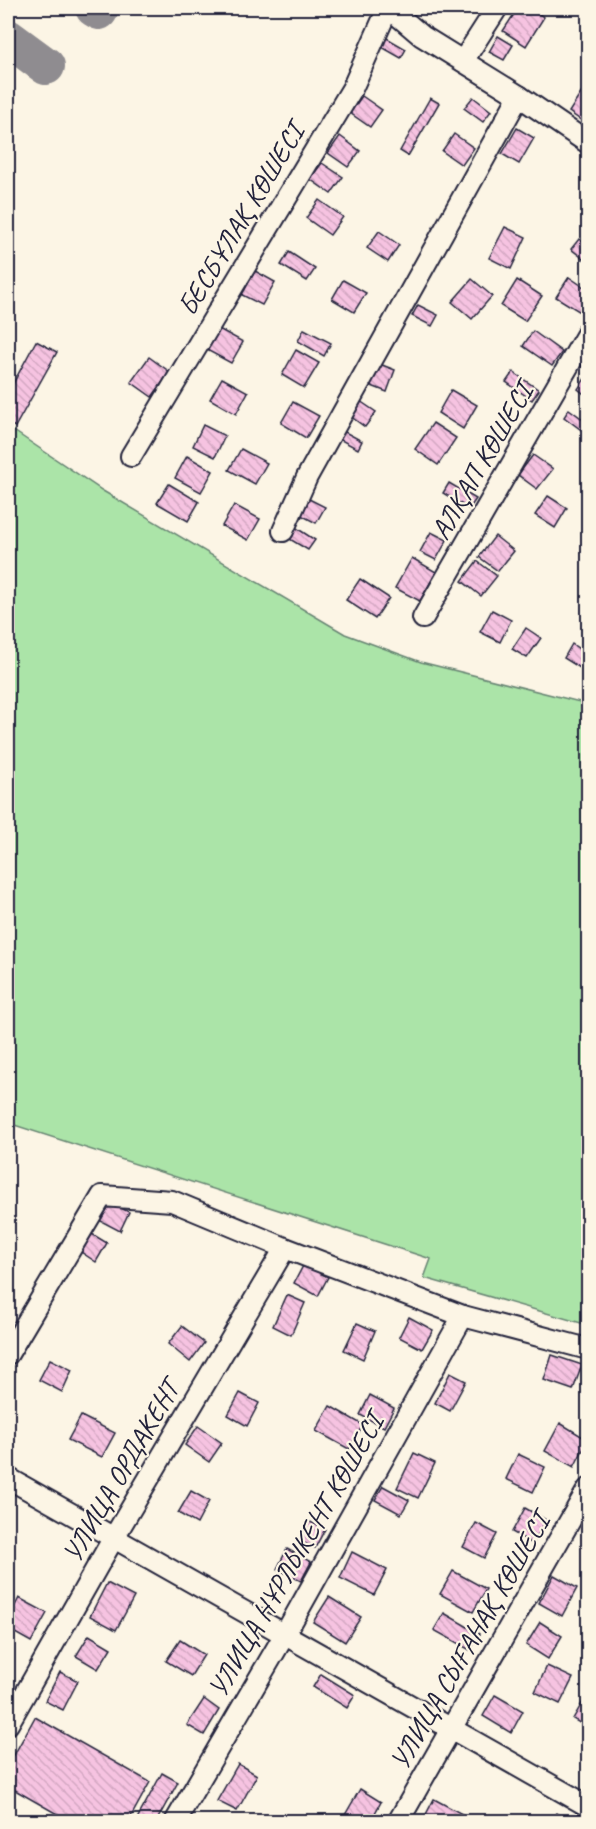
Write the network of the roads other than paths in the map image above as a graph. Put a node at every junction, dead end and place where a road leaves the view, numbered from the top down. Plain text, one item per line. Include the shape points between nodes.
1 (389, 8) edge
2 (497, 8) edge
3 (464, 61) junction
4 (519, 96) junction
5 (588, 143) edge
6 (588, 332) edge
7 (131, 456) dead end
8 (284, 531) dead end
9 (423, 618) dead end
10 (285, 1248) junction
11 (464, 1316) junction
12 (588, 1349) edge
13 (8, 1354) edge
14 (8, 1478) edge
15 (588, 1489) edge
16 (113, 1539) junction
17 (285, 1634) junction
18 (8, 1724) edge
19 (452, 1728) junction
20 (588, 1806) edge
21 (175, 1821) edge
22 (398, 1821) edge

1 - 3 street via 423,36
1 - 7 street, БЕСБҰЛАҚ КӨШЕСІ via 352,89
2 - 3 street
3 - 4 street
4 - 5 street
4 - 8 street via 307,477
6 - 9 street, АЛҚАП КӨШЕСІ
10 - 11 street
10 - 13 street via 172,1201 102,1196
10 - 16 street, УЛИЦА ОРДАКЕНТ
11 - 12 street
11 - 17 street, УЛИЦА НҰРЛЫКЕНТ КӨШЕСІ
14 - 16 street
15 - 19 street, УЛИЦА СЫҒАНАҚ КӨШЕСІ
16 - 17 street
16 - 18 street, УЛИЦА ОРДАКЕНТ
17 - 19 street
17 - 21 street, УЛИЦА НҰРЛЫКЕНТ КӨШЕСІ
19 - 20 street
19 - 22 street, УЛИЦА СЫҒАНАҚ КӨШЕСІ

